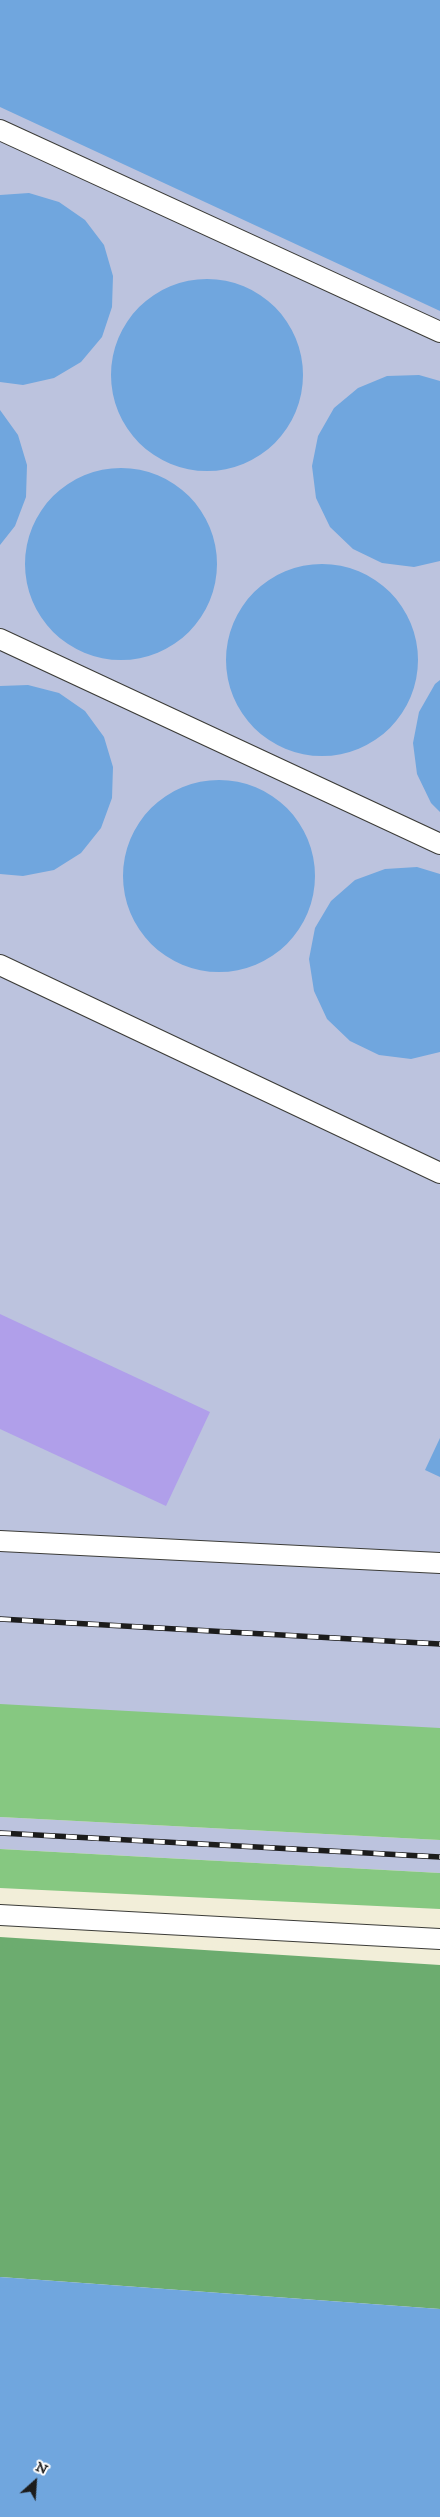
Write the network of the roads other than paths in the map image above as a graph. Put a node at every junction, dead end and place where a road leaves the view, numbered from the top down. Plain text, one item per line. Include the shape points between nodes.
1 (0, 130) edge
2 (440, 332) edge
3 (0, 639) edge
4 (440, 844) edge
5 (0, 965) edge
6 (440, 1173) edge
7 (0, 1541) edge
8 (440, 1563) edge
9 (0, 1915) edge
10 (440, 1939) edge

1 - 2 lane
3 - 4 lane
5 - 6 lane
7 - 8 lane
9 - 10 lane

